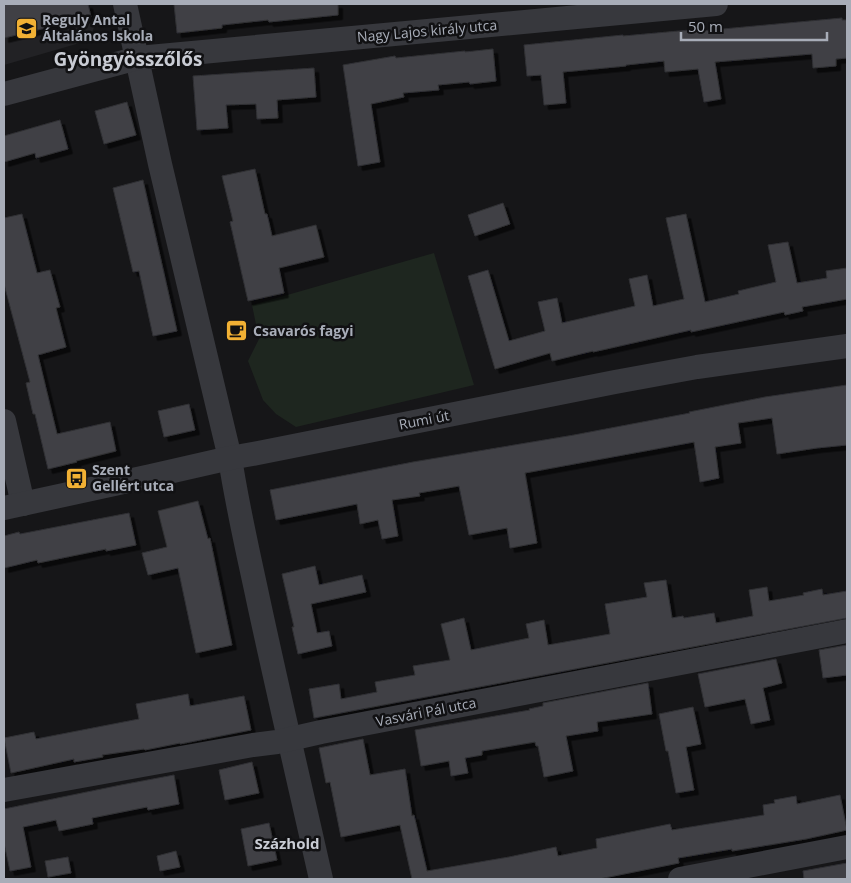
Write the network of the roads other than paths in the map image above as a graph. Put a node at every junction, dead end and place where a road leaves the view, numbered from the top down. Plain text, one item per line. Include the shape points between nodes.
1 (126, 4) edge
2 (716, 4) edge
3 (138, 58) junction
4 (4, 94) edge
5 (847, 346) edge
6 (4, 421) edge
7 (230, 458) junction
8 (14, 506) edge
9 (847, 631) edge
10 (290, 739) junction
11 (4, 790) edge
12 (847, 847) edge
13 (321, 879) edge
14 (680, 879) edge

1 - 3 street
2 - 3 street, Nagy Lajos király utca
3 - 4 street, Nagy Lajos király utca
3 - 7 street
5 - 7 street, Rumi út via 697,367
6 - 8 street
7 - 8 street, Rumi út
7 - 10 street
9 - 10 street, Vasvári Pál utca
10 - 11 street, Vasvári Pál utca
10 - 13 street
12 - 14 street

